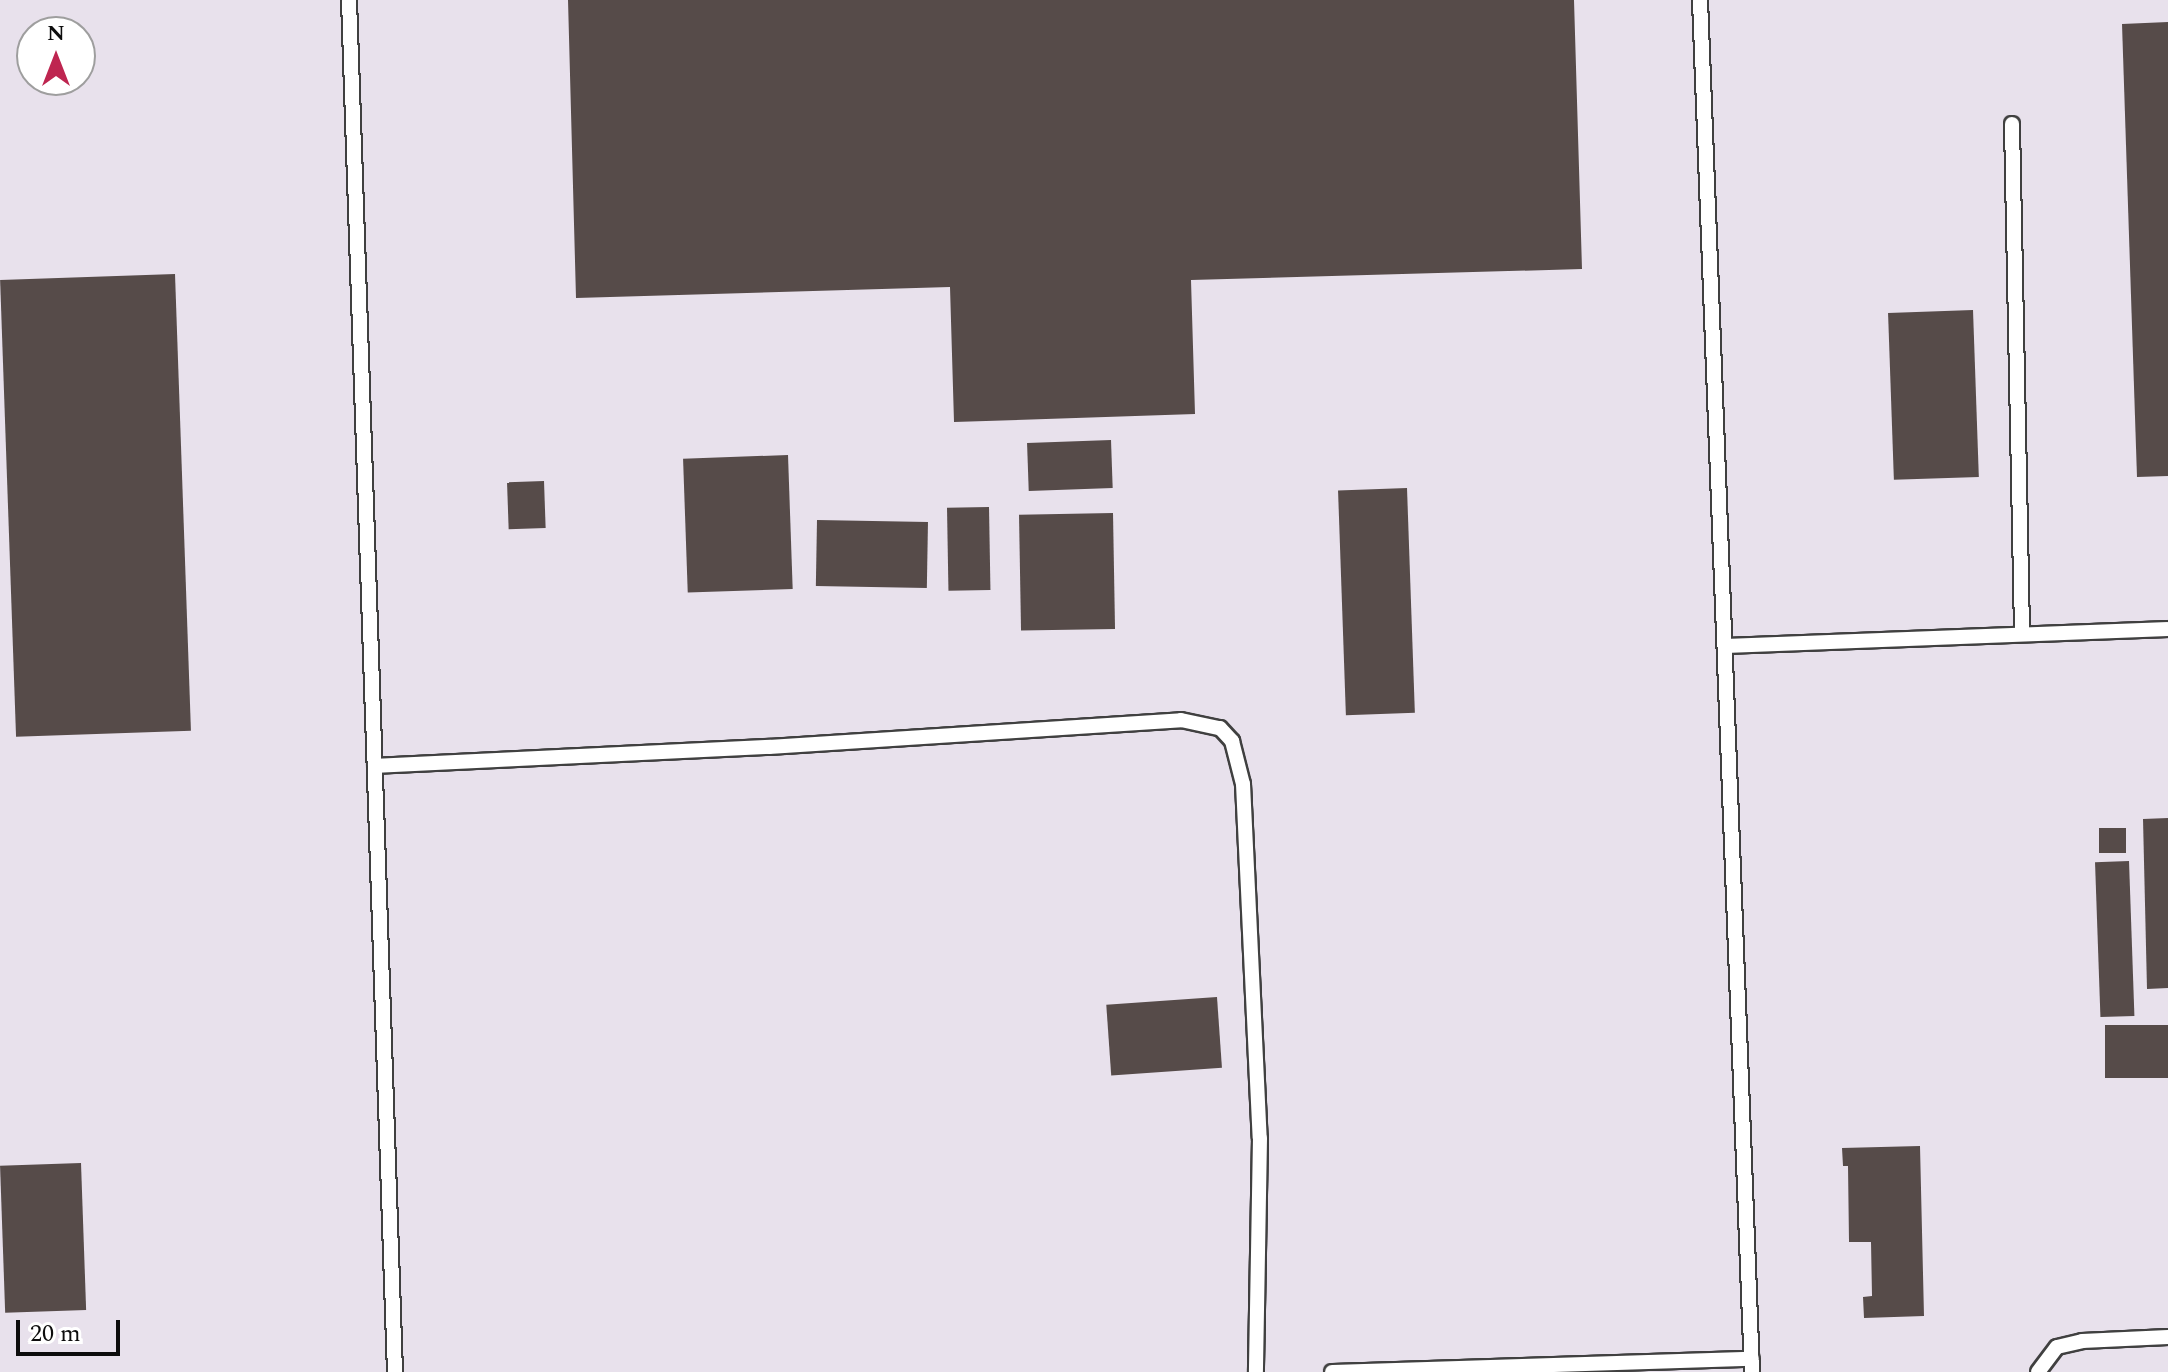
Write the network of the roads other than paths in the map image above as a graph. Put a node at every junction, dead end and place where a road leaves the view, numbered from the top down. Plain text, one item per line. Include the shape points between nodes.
1 (349, 0) edge
2 (1700, 0) edge
3 (2012, 124) dead end
4 (2168, 629) edge
5 (2022, 633) junction
6 (1726, 646) junction
7 (375, 766) junction
8 (2168, 1337) edge
9 (1752, 1366) edge
10 (395, 1372) edge
11 (1256, 1372) edge
12 (1332, 1372) edge
13 (2038, 1372) edge

1 - 7 lane
2 - 6 lane
3 - 5 lane
4 - 5 lane
5 - 6 lane
6 - 9 lane
7 - 10 lane
7 - 11 lane via 1181,720 1220,728 1232,741 1243,784 1260,1138
8 - 13 lane via 2057,1347
9 - 12 lane

